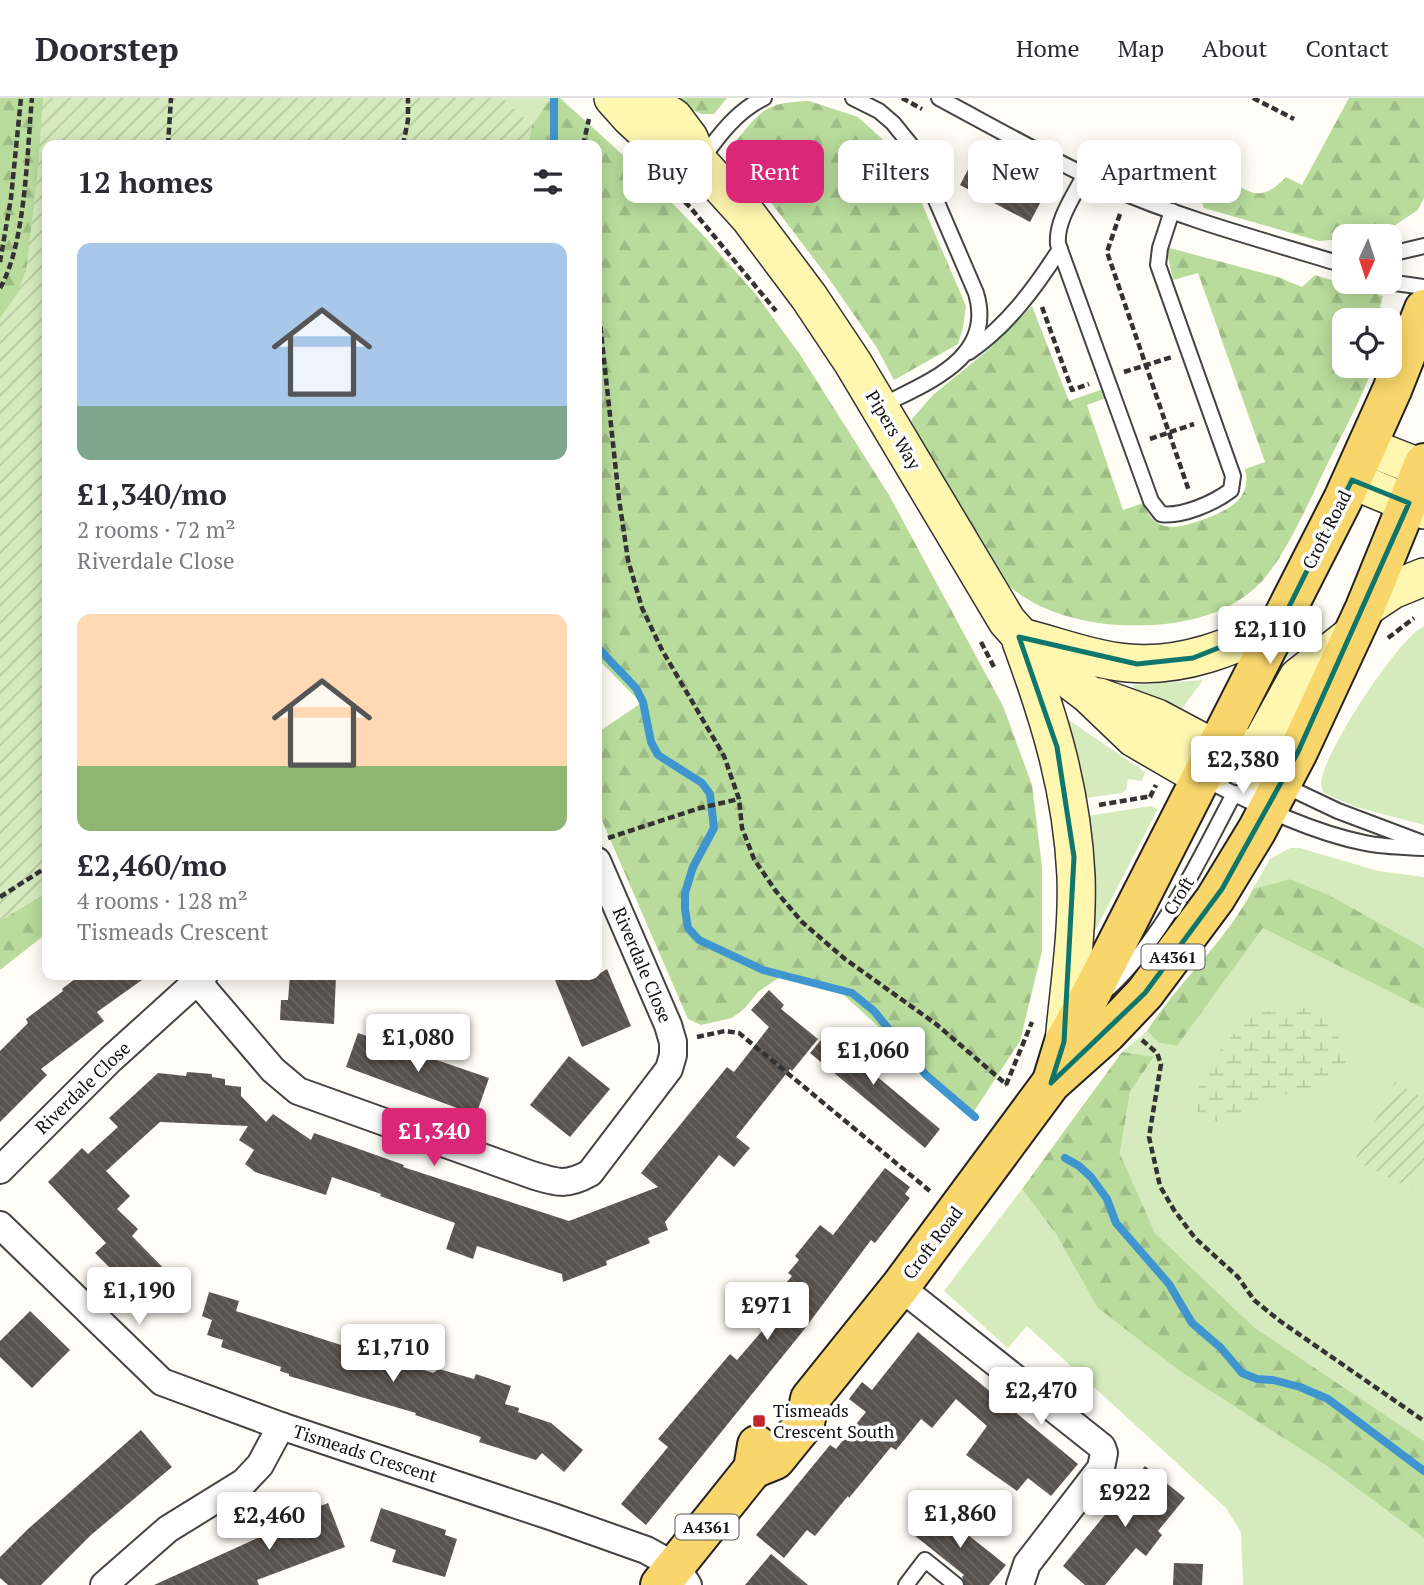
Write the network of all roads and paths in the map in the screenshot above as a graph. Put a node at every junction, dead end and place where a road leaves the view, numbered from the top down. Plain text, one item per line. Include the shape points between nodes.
1 (22, 98) edge
2 (32, 98) edge
3 (171, 98) edge
4 (408, 98) edge
5 (644, 98) edge
6 (764, 98) edge
7 (853, 98) edge
8 (939, 98) edge
9 (1253, 98) edge
10 (602, 104) edge
11 (1293, 119) dead end
12 (168, 140) edge
13 (404, 140) edge
14 (585, 140) edge
15 (655, 140) edge
16 (690, 140) edge
17 (712, 146) edge
18 (1077, 170) edge
19 (712, 177) edge
20 (1077, 190) edge
21 (687, 203) edge
22 (1153, 203) edge
23 (1172, 211) junction
24 (1120, 214) dead end
25 (1424, 246) edge
26 (1060, 249) junction
27 (1402, 251) edge
28 (1332, 261) edge
29 (0, 262) edge
30 (1402, 284) edge
31 (1035, 286) junction
32 (1424, 287) edge
33 (0, 288) edge
34 (1424, 309) edge
35 (780, 315) dead end
36 (602, 341) edge
37 (969, 352) junction
38 (1188, 352) junction
39 (1146, 365) junction
40 (1106, 378) junction
41 (879, 407) junction
42 (1212, 418) junction
43 (1169, 433) junction
44 (1130, 446) junction
45 (1360, 464) junction
46 (1423, 467) edge
47 (1195, 507) junction
48 (1416, 507) edge
49 (1424, 576) edge
50 (1359, 621) junction
51 (1281, 623) junction
52 (976, 633) dead end
53 (1019, 637) junction
54 (999, 676) dead end
55 (1221, 769) junction
56 (1274, 797) junction
57 (739, 799) junction
58 (602, 839) edge
59 (1424, 846) edge
60 (42, 870) edge
61 (602, 873) edge
62 (0, 897) edge
63 (198, 980) edge
64 (202, 980) edge
65 (1033, 1019) dead end
66 (1071, 1030) junction
67 (1134, 1034) dead end
68 (673, 1042) junction
69 (1051, 1083) junction
70 (1007, 1085) junction
71 (1003, 1092) dead end
72 (1, 1169) edge
73 (941, 1196) junction
74 (0, 1225) edge
75 (900, 1287) junction
76 (1424, 1421) edge
77 (281, 1426) junction
78 (675, 1579) edge
79 (104, 1585) edge
80 (906, 1585) edge
81 (956, 1585) edge
82 (1020, 1585) edge

1 - 29 path
2 - 33 path via 12,266
3 - 12 path
4 - 13 path
5 - 16 main road, Pipers Way via 674,118
6 - 17 lane via 752,103
7 - 37 lane via 893,123 914,149 979,302
8 - 18 lane
9 - 11 path
10 - 14 path
10 - 15 main road, Pipers Way via 630,117
19 - 41 main road, Pipers Way via 749,217 809,297
20 - 26 lane via 1061,223
21 - 35 path
22 - 23 lane
23 - 28 lane
23 - 38 lane via 1158,265
24 - 39 path via 1107,252
25 - 27 lane
26 - 31 lane
26 - 40 lane
30 - 32 lane
31 - 37 lane via 1003,324
31 - 40 path via 1072,390
34 - 45 main road, Croft Road / A4361
36 - 57 path via 628,560 642,608 724,756
37 - 41 lane via 946,371
38 - 39 path
38 - 42 lane
39 - 40 path
39 - 43 path
40 - 44 lane
41 - 53 main road, Pipers Way
42 - 43 path
42 - 47 lane via 1233,476 1231,490
43 - 44 path
43 - 47 path
44 - 47 lane via 1151,501 1161,514
45 - 46 main road
45 - 48 main road
45 - 51 main road, Croft Road / A4361
46 - 48 main road, Croft Road / A4361
48 - 50 main road, Croft Road / A4361
49 - 50 main road via 1392,590
50 - 55 main road via 1298,677 1264,740
50 - 56 main road, Croft Road / A4361
51 - 53 main road via 1210,654 1149,663 1112,661
51 - 55 main road, Croft Road / A4361
52 - 54 path
53 - 55 main road, Pipers Way via 1134,738
53 - 66 main road via 1055,737 1073,842
55 - 56 main road
55 - 66 main road, Croft Road / A4361
56 - 59 lane via 1338,811
56 - 59 lane via 1319,830 1363,843
56 - 69 main road, Croft Road / A4361 via 1222,889 1180,949 1107,1033
57 - 58 path
57 - 70 path via 742,828 754,859 802,922 936,1024
60 - 62 path
61 - 68 street, Riverdale Close
63 - 72 street, Riverdale Close
64 - 68 street, Riverdale Close via 273,1070 298,1090 557,1183 576,1182 590,1173 669,1069
65 - 70 path
66 - 69 main road, Croft Road / A4361
67 - 76 path via 1160,1059 1149,1137 1160,1186 1174,1210 1254,1300
68 - 73 path via 725,1031 739,1033
69 - 73 main road, Croft Road / A4361
70 - 71 path
73 - 75 main road, Croft Road / A4361
74 - 77 street via 162,1382
75 - 78 main road, Croft Road / A4361 via 810,1399 788,1408 758,1445 753,1469
75 - 82 street via 1102,1447 1101,1468 1027,1564
77 - 78 street, Tismeads Crescent via 646,1550
77 - 79 street, Tismeads Crescent via 260,1465 244,1482 168,1529
80 - 81 lane via 925,1560

